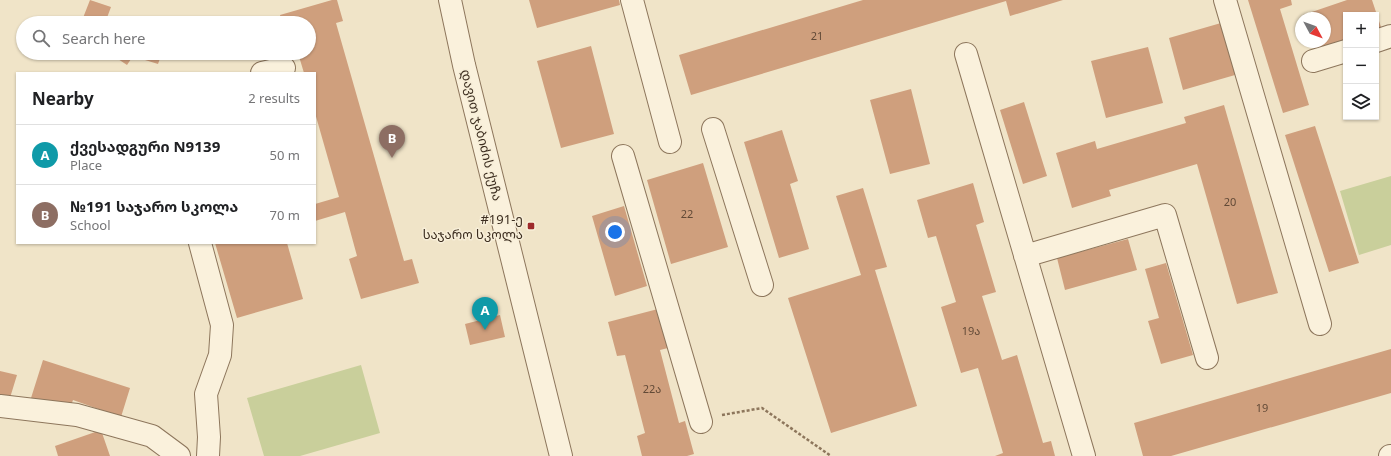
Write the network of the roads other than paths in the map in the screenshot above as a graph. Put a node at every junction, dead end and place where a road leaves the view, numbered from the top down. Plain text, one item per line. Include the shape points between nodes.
1 (450, 0) edge
2 (632, 0) edge
3 (1225, 0) edge
4 (1391, 36) edge
5 (1379, 40) edge
6 (1343, 51) edge
7 (966, 54) dead end
8 (1313, 61) dead end
9 (284, 68) dead end
10 (266, 72) edge
11 (713, 129) dead end
12 (670, 142) dead end
13 (623, 156) dead end
14 (200, 244) edge
15 (1025, 256) junction
16 (762, 285) dead end
17 (1320, 324) dead end
18 (1207, 358) dead end
19 (0, 406) edge
20 (701, 422) dead end
21 (179, 456) edge
22 (208, 456) edge
23 (561, 456) edge
24 (1084, 456) edge

1 - 23 street, დავით ჯაბიძის ქუჩა
2 - 12 street
3 - 17 street
4 - 5 street
6 - 8 street
7 - 15 street
9 - 10 street
11 - 16 street
13 - 20 street
14 - 22 street via 222,325 220,355 206,394
15 - 18 street via 1165,215
15 - 24 street
19 - 21 street via 77,415 152,436

